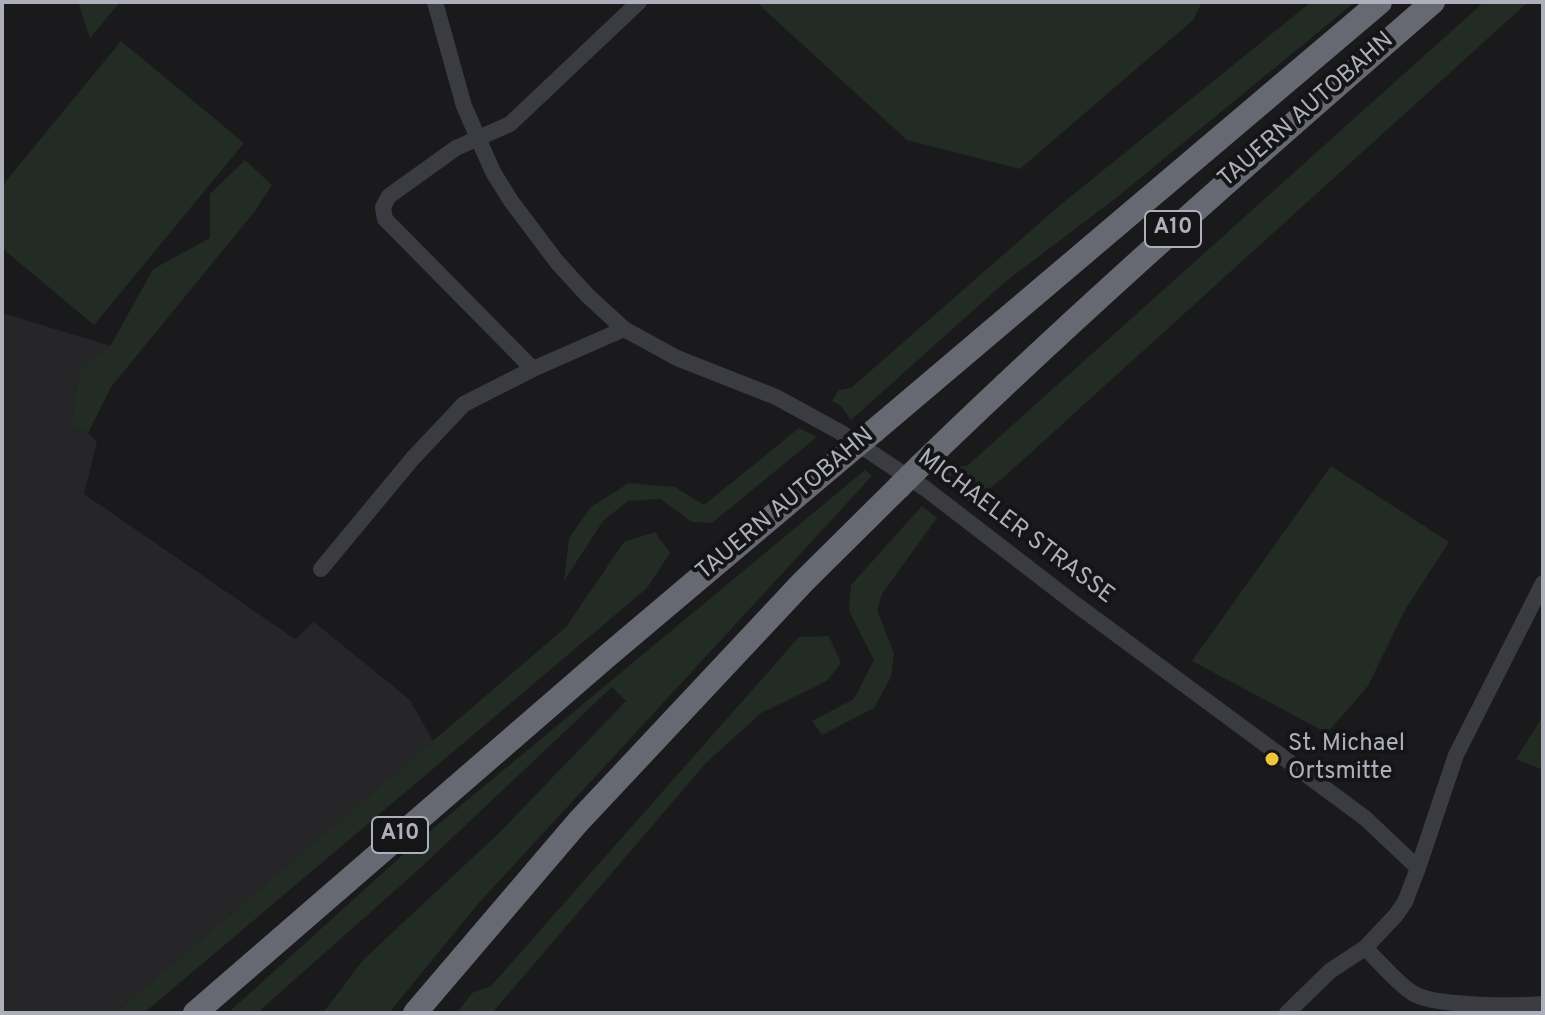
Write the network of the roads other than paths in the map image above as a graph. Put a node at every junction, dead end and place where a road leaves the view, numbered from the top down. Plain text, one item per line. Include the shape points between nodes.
1 (435, 2) edge
2 (639, 2) edge
3 (1380, 2) edge
4 (1433, 2) edge
5 (478, 138) junction
6 (624, 329) junction
7 (533, 369) junction
8 (321, 569) dead end
9 (1543, 583) edge
10 (1418, 868) junction
11 (1365, 948) junction
12 (1543, 1004) edge
13 (195, 1013) edge
14 (415, 1013) edge
15 (1287, 1013) edge

1 - 5 street, MICHAELER STRASSE
2 - 5 street via 510,124
3 - 13 highway, TAUERN AUTOBAHN / A10, bridge
4 - 14 highway, TAUERN AUTOBAHN / A10, bridge via 1208,197 803,582 578,822
5 - 6 street, MICHAELER STRASSE via 511,201 557,262
5 - 7 street via 389,196 383,207 385,219
6 - 7 street
6 - 10 street, MICHAELER STRASSE via 677,358 776,397 926,489 1365,818
7 - 8 street via 464,404
9 - 10 street via 1456,755
10 - 11 street via 1405,902
11 - 12 street via 1413,994 1436,1001
11 - 15 street via 1330,971

